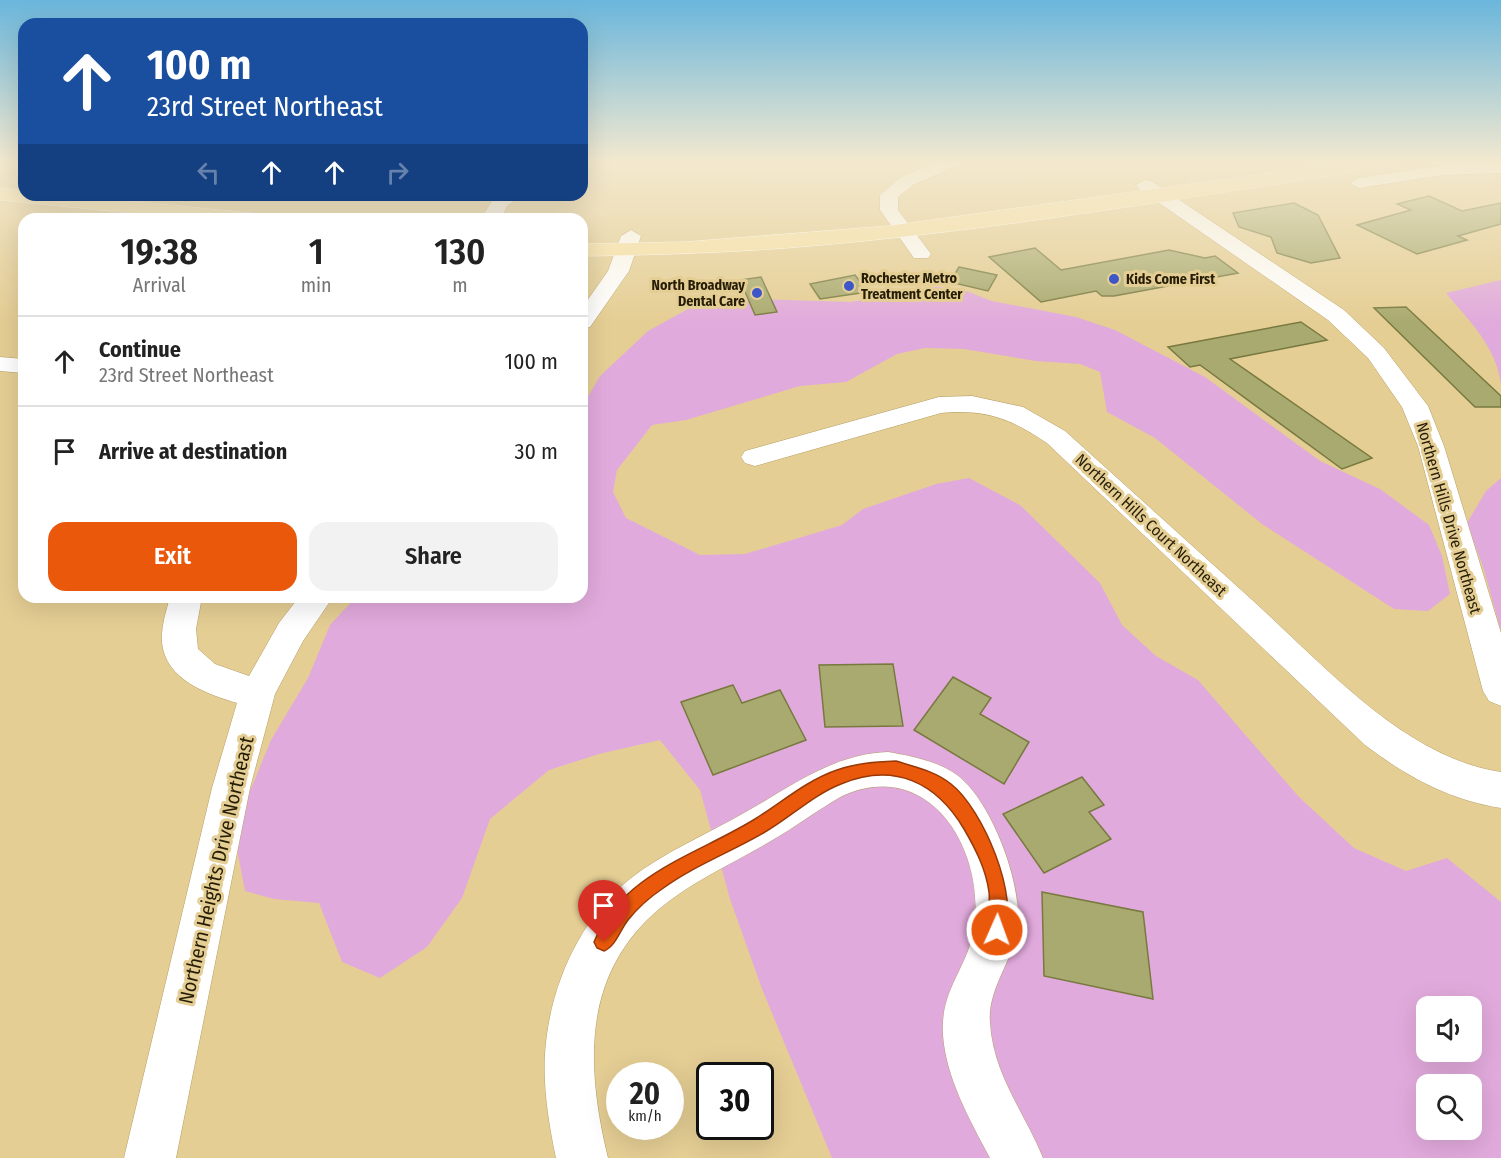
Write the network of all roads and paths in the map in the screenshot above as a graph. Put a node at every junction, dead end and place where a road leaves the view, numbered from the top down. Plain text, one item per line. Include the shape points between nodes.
1 (893, 215) edge
2 (976, 215) edge
3 (1190, 215) edge
4 (899, 226) junction
5 (588, 238) edge
6 (630, 243) junction
7 (588, 249) edge
8 (921, 254) dead end
9 (588, 314) edge
10 (0, 364) edge
11 (18, 366) edge
12 (755, 457) dead end
13 (185, 603) edge
14 (313, 603) edge
15 (1501, 691) edge
16 (258, 693) junction
17 (1501, 790) edge
18 (150, 1158) edge
19 (582, 1158) edge
20 (1017, 1158) edge

1 - 4 street
2 - 4 main road
3 - 15 street, Northern Hills Drive Northeast via 1329,310 1359,335 1415,406 1431,446
4 - 6 main road via 795,241
4 - 8 street
5 - 6 main road
6 - 7 main road
6 - 9 street via 615,279
10 - 11 street
12 - 17 street, Northern Hills Court Northeast via 939,405 990,404 1033,420 1056,437 1362,722 1424,766 1458,780
13 - 16 street via 180,647 188,661 204,677
14 - 16 street, Northern Heights Drive Northeast via 291,632
16 - 18 street, Northern Heights Drive Northeast via 231,788
19 - 20 street via 572,1115 567,1057 575,1002 594,956 622,913 654,883 759,826 837,777 896,768 925,777 947,791 991,863 998,892 997,930 986,962 970,987 966,1018 969,1052 983,1091

